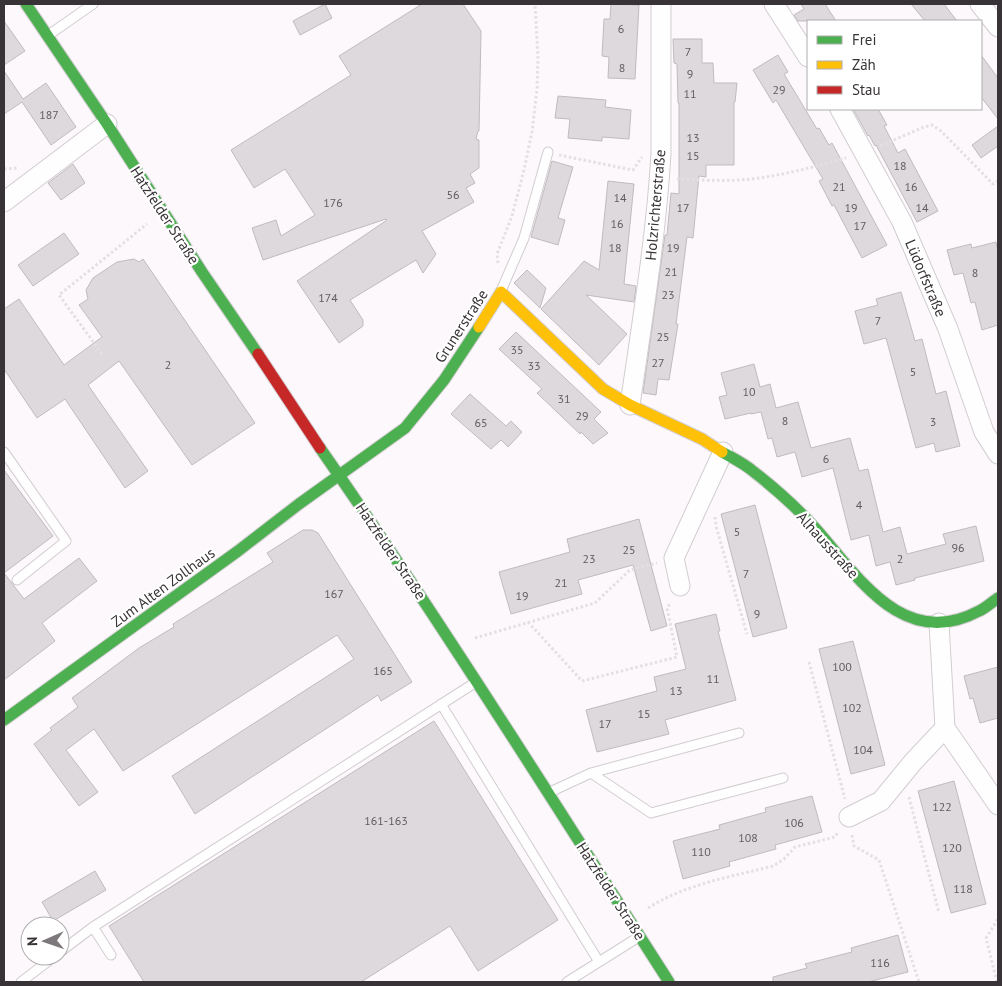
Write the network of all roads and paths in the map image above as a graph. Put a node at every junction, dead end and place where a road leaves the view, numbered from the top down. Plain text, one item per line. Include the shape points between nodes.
1 (26, 4) edge
2 (93, 4) edge
3 (535, 4) edge
4 (661, 4) edge
5 (774, 4) edge
6 (980, 4) edge
7 (998, 27) edge
8 (48, 35) junction
9 (807, 55) edge
10 (841, 110) edge
11 (107, 124) junction
12 (548, 152) joint
13 (863, 153) junction
14 (643, 154) dead end
15 (659, 178) junction
16 (998, 180) edge
17 (4, 202) edge
18 (164, 212) junction
19 (497, 254) dead end
20 (501, 292) junction
21 (102, 354) dead end
22 (630, 405) junction
23 (4, 452) edge
24 (724, 452) junction
25 (998, 454) edge
26 (339, 475) junction
27 (710, 481) junction
28 (674, 558) junction
29 (17, 580) dead end
30 (680, 586) joint
31 (998, 598) edge
32 (528, 622) junction
33 (939, 623) junction
34 (747, 634) dead end
35 (452, 646) junction
36 (809, 662) dead end
37 (476, 682) junction
38 (441, 704) junction
39 (4, 720) edge
40 (945, 728) junction
41 (739, 733) dead end
42 (591, 774) junction
43 (784, 778) dead end
44 (548, 794) junction
45 (908, 794) dead end
46 (998, 805) edge
47 (849, 817) junction
48 (938, 913) dead end
49 (998, 919) edge
50 (630, 921) junction
51 (93, 927) junction
52 (639, 936) junction
53 (70, 944) edge
54 (110, 955) dead end
55 (599, 962) junction
56 (42, 966) edge
57 (21, 982) edge
58 (567, 982) edge
59 (669, 982) edge
60 (919, 982) edge
61 (998, 982) edge

1 - 8 main road, Hatzfelder Straße
2 - 8 lane
3 - 19 path via 538,58 532,132 512,216
4 - 15 street, Holzrichterstraße
5 - 9 street
6 - 7 street
8 - 11 main road, Hatzfelder Straße
10 - 13 street, Lüdorfstraße
11 - 17 street
11 - 18 main road, Hatzfelder Straße
12 - 14 path via 633,170
12 - 20 lane, Grunerstraße via 524,238
13 - 15 path via 805,170 758,178
13 - 16 path via 932,126 942,131 992,184
13 - 25 street, Lüdorfstraße via 902,222 948,329 984,432
15 - 22 street, Holzrichterstraße
18 - 21 path via 59,295
18 - 26 main road, Hatzfelder Straße
20 - 22 main road, Alhausstraße via 604,389
20 - 26 main road, Grunerstraße via 444,380 405,428
22 - 24 main road, Alhausstraße
23 - 29 lane via 66,541
24 - 27 street
24 - 33 main road, Alhausstraße via 784,498 815,528 858,579 891,608 915,620
26 - 35 main road, Hatzfelder Straße
26 - 39 main road, Zum Alten Zollhaus
27 - 28 street
27 - 34 path via 716,526
28 - 30 street
28 - 32 path via 630,570 595,603
30 - 32 path via 667,608 677,657 582,681
31 - 33 main road via 980,611
32 - 35 path
33 - 40 street
35 - 37 main road, Hatzfelder Straße
36 - 47 path
37 - 38 lane
37 - 44 main road, Hatzfelder Straße
38 - 51 lane
38 - 55 lane
40 - 46 street
40 - 47 street via 881,801
41 - 42 lane
42 - 43 lane via 651,812
42 - 44 lane
44 - 50 main road, Hatzfelder Straße
45 - 48 path
47 - 50 path via 835,837 795,847 773,866 670,895
47 - 60 path via 854,846 879,860
49 - 61 path via 986,938
50 - 52 main road, Hatzfelder Straße
51 - 53 lane
51 - 54 lane
52 - 55 lane
52 - 59 main road, Hatzfelder Straße
55 - 58 lane
56 - 57 lane

